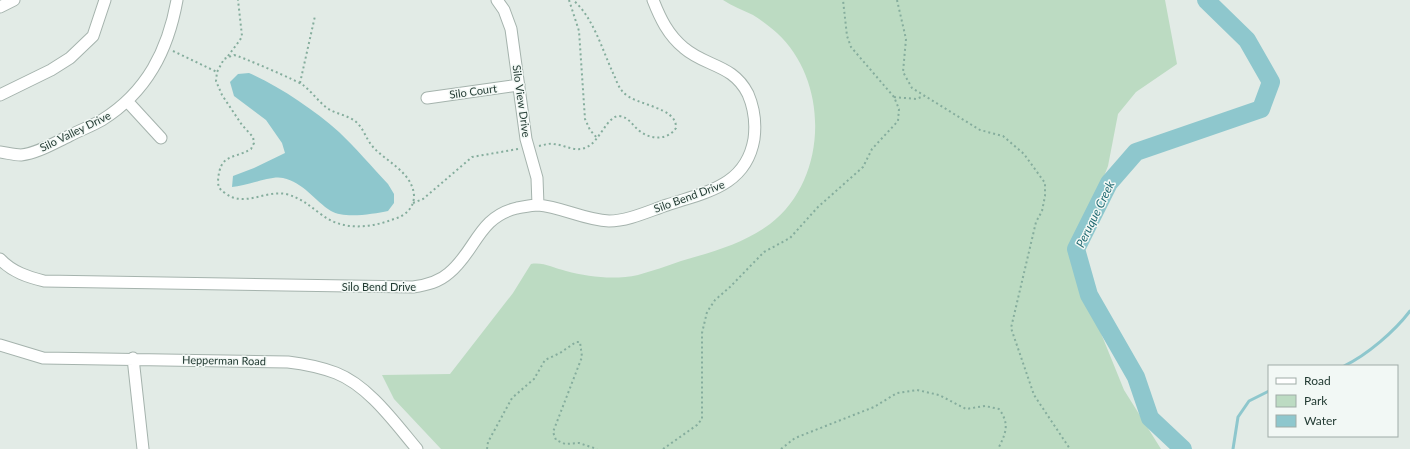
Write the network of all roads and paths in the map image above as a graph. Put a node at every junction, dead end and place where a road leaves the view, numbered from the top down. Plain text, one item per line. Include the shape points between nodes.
1 (14, 0) edge
2 (105, 0) edge
3 (177, 0) edge
4 (238, 0) edge
5 (497, 0) edge
6 (569, 0) edge
7 (573, 0) edge
8 (653, 0) edge
9 (843, 0) edge
10 (897, 0) edge
11 (0, 6) edge
12 (315, 16) dead end
13 (173, 51) dead end
14 (228, 56) junction
15 (217, 72) junction
16 (300, 83) junction
17 (519, 85) junction
18 (0, 95) edge
19 (924, 96) junction
20 (894, 97) junction
21 (427, 98) dead end
22 (127, 101) junction
23 (161, 138) dead end
24 (598, 139) junction
25 (535, 146) dead end
26 (522, 149) dead end
27 (0, 152) edge
28 (413, 203) junction
29 (538, 205) junction
30 (0, 259) edge
31 (0, 345) edge
32 (133, 358) junction
33 (143, 449) edge
34 (417, 449) edge
35 (487, 449) edge
36 (597, 449) edge
37 (663, 449) edge
38 (781, 449) edge
39 (998, 449) edge
40 (1070, 449) edge

1 - 11 street
2 - 18 street via 93,36 70,58
3 - 22 street, Silo Valley Drive via 171,30 162,53 150,73
4 - 14 path via 242,36
5 - 17 street, Silo View Drive via 512,29
6 - 24 path via 579,31 585,119
7 - 24 path via 586,14 623,92 669,114 676,121 671,134 654,138 641,133 628,119 616,117 610,120
8 - 29 street, Silo Bend Drive via 665,26 675,39 695,55 729,71 748,95 755,121 752,148 745,163 736,176 718,187 621,219 596,220
9 - 20 path via 847,36 851,47
10 - 19 path via 906,39 903,72 912,88
12 - 16 path
13 - 15 path
14 - 15 path
14 - 16 path via 238,56
15 - 28 path via 216,81 220,90 254,140 251,149 226,158 222,163 218,186 229,196 242,200 284,194 307,202 336,224 355,226 378,224 399,218
16 - 28 path via 328,109 353,119 359,125 374,148 407,179 413,191
17 - 21 street, Silo Court
17 - 29 street, Silo View Drive via 526,139 537,178
19 - 20 path via 916,99
19 - 40 path via 980,130 1003,136 1024,154 1044,183 1042,211 1036,222 1011,328 1034,395
20 - 37 path via 899,109 898,121 872,149 863,168 818,207 790,238 764,252 715,300 707,312 702,333 702,418 697,425
22 - 23 street
22 - 27 street, Silo Valley Drive via 101,120 40,150 20,155
24 - 25 path via 584,149 551,144
26 - 28 path via 472,157 422,199
29 - 30 street, Silo Bend Drive via 503,212 492,219 449,273 432,283 413,287 44,281 24,276 5,265
31 - 32 street, Hepperman Road via 44,358
32 - 33 street
32 - 34 street, Hepperman Road via 288,362 316,366 338,374 373,398
35 - 36 path via 488,442 512,398 534,379 545,360 576,342 580,342 582,357 553,432 556,440 565,444 579,443
38 - 39 path via 795,438 874,407 897,393 917,390 939,394 966,409 985,406 999,409 1006,418 1006,433

